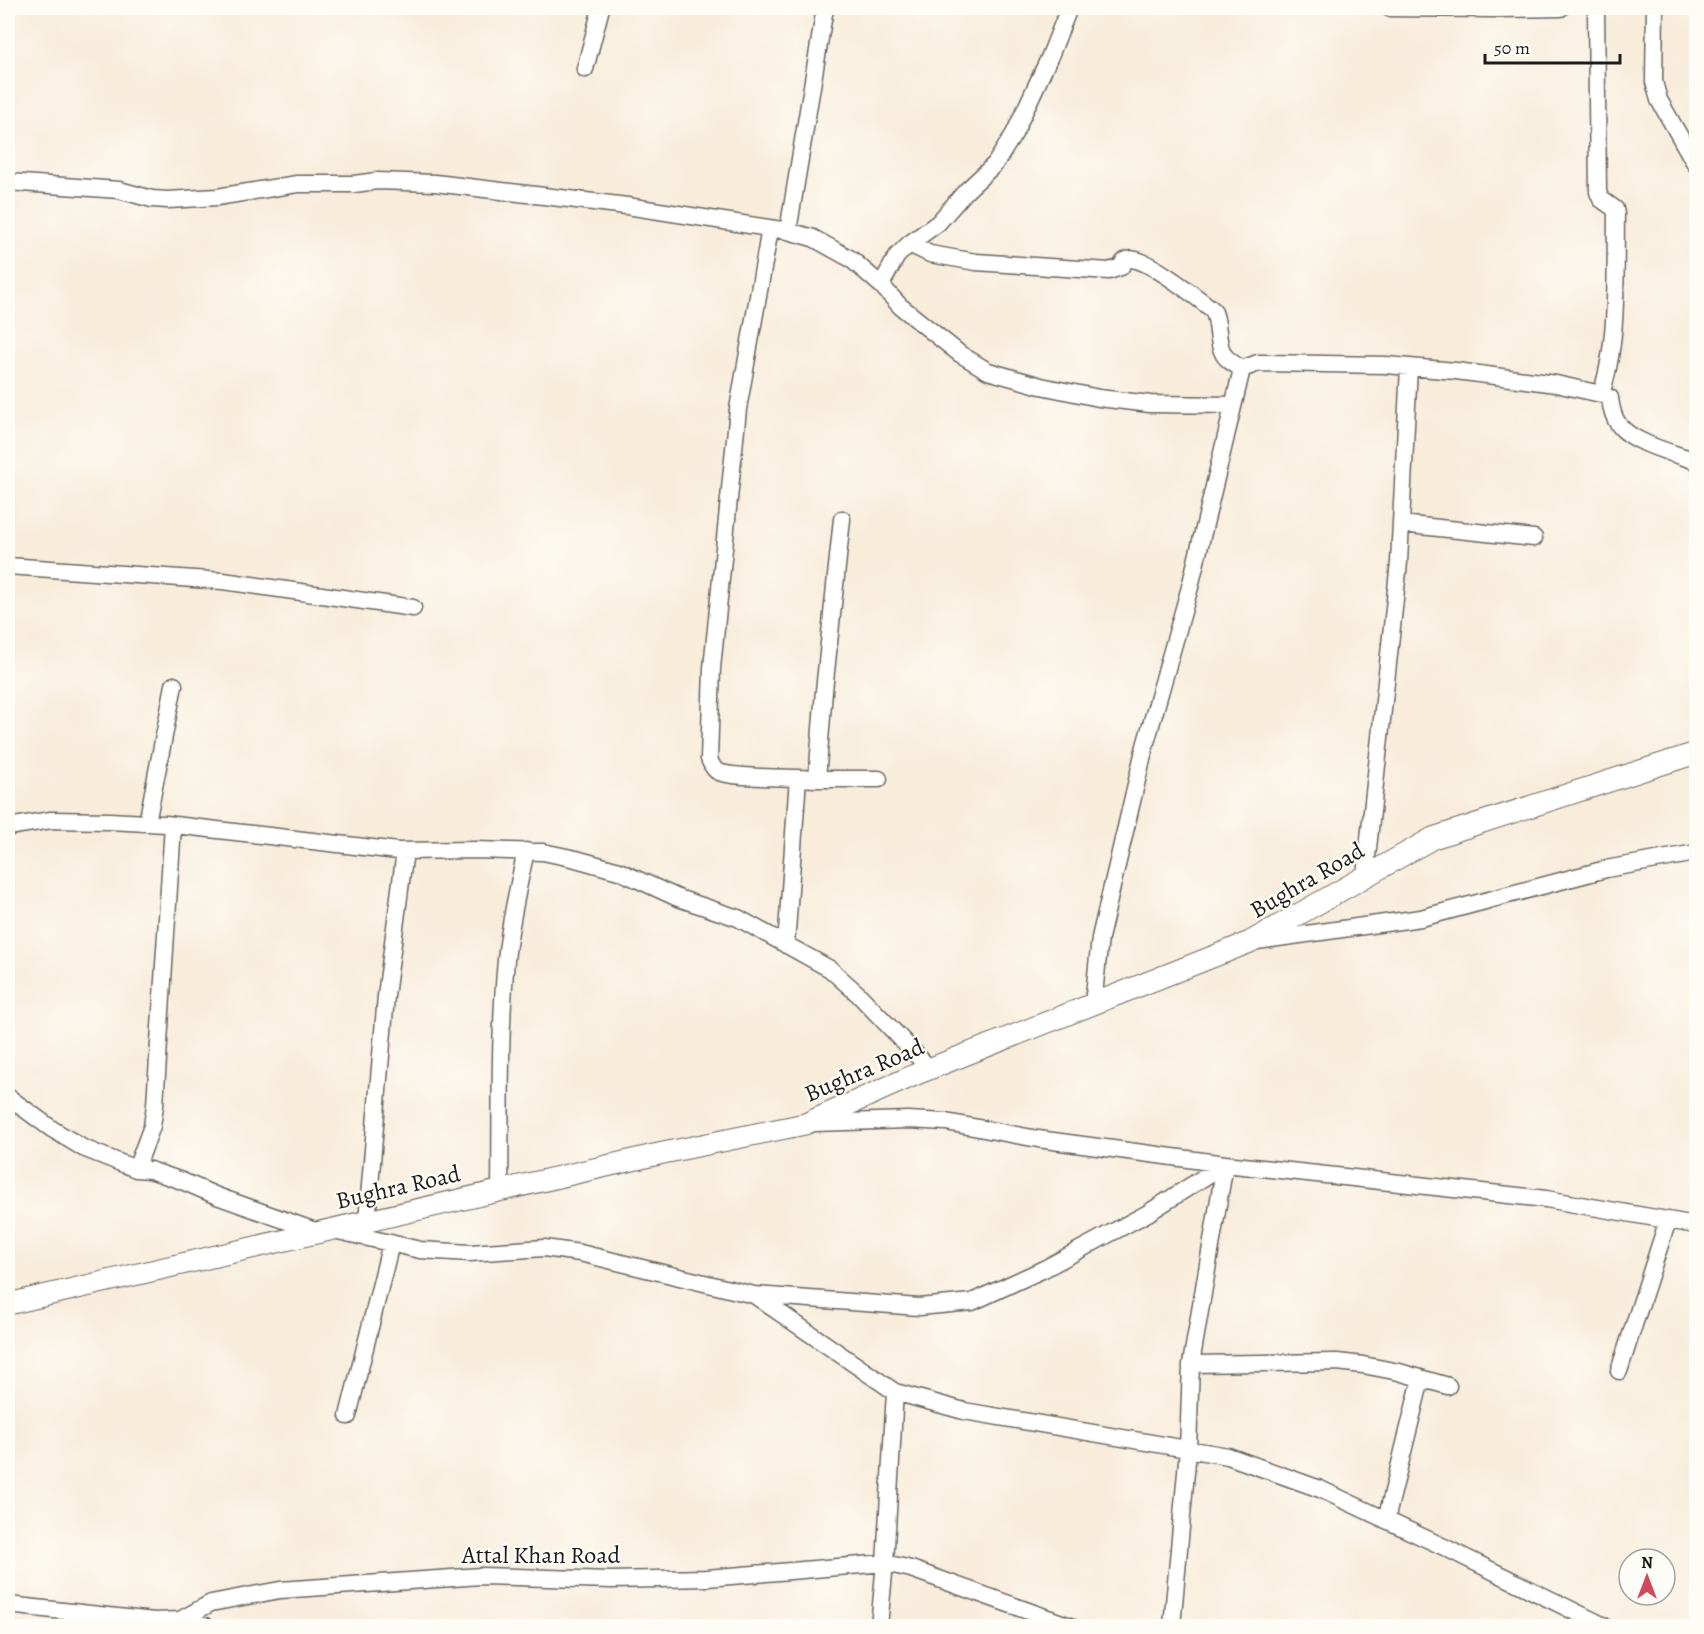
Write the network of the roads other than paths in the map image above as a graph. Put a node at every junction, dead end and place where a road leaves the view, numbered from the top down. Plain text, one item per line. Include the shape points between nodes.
1 (601, 8) edge
2 (825, 8) edge
3 (1069, 8) edge
4 (1389, 8) edge
5 (1454, 8) edge
6 (1561, 8) edge
7 (1596, 8) edge
8 (1655, 8) edge
9 (585, 69) dead end
10 (1696, 165) edge
11 (8, 182) edge
12 (770, 229) junction
13 (788, 231) junction
14 (909, 244) junction
15 (881, 285) junction
16 (1409, 367) junction
17 (1242, 369) junction
18 (1600, 394) junction
19 (1233, 405) junction
20 (1696, 461) edge
21 (842, 519) dead end
22 (1401, 524) junction
23 (1534, 538) dead end
24 (8, 566) edge
25 (413, 608) dead end
26 (174, 685) dead end
27 (1696, 753) edge
28 (798, 778) junction
29 (817, 779) junction
30 (879, 779) dead end
31 (147, 823) junction
32 (173, 825) junction
33 (8, 827) edge
34 (405, 851) junction
35 (526, 851) junction
36 (1696, 853) edge
37 (1365, 876) junction
38 (1250, 942) junction
39 (786, 945) junction
40 (1093, 1004) junction
41 (930, 1069) junction
42 (8, 1097) edge
43 (805, 1124) junction
44 (1225, 1164) junction
45 (136, 1169) junction
46 (500, 1190) junction
47 (1668, 1220) junction
48 (367, 1221) junction
49 (1696, 1225) edge
50 (324, 1231) junction
51 (391, 1243) junction
52 (754, 1295) junction
53 (8, 1304) edge
54 (1191, 1364) junction
55 (1619, 1371) dead end
56 (1421, 1378) junction
57 (1448, 1386) dead end
58 (895, 1392) junction
59 (348, 1416) dead end
60 (1188, 1450) junction
61 (1386, 1520) junction
62 (885, 1563) junction
63 (8, 1605) edge
64 (181, 1621) edge
65 (206, 1626) edge
66 (879, 1626) edge
67 (1070, 1626) edge
68 (1172, 1626) edge
69 (1604, 1626) edge

1 - 9 street
2 - 13 street
3 - 14 street via 1014,134 995,164 938,223
4 - 5 street
5 - 6 street
7 - 18 street via 1598,192 1600,200 1615,209 1616,214 1614,313 1607,375
8 - 10 street via 1654,82 1659,100
11 - 12 street via 119,190 152,200 217,197 297,184 435,183 627,206
12 - 13 street
12 - 28 street via 738,409 712,668 709,759 718,772 730,775
13 - 15 street via 834,249
14 - 15 street via 897,256
14 - 17 street via 930,254 1015,266 1109,271 1121,267 1128,259 1139,260 1213,310 1223,354
15 - 19 street via 900,306 988,371 1099,398 1150,404
16 - 17 street via 1258,363
16 - 18 street via 1556,384
16 - 22 street
17 - 19 street
18 - 20 street via 1610,399 1613,415 1627,433
19 - 40 street via 1100,938
21 - 29 street
22 - 23 street
22 - 37 street
24 - 25 street via 223,581
26 - 31 street
27 - 37 street, Bughra Road via 1433,838
28 - 29 street
28 - 39 street
29 - 30 street
31 - 32 street
31 - 33 street via 51,820
32 - 34 street
32 - 45 street via 155,1105 152,1126
34 - 35 street
34 - 48 street via 386,996
35 - 39 street via 619,871 678,898 738,918
35 - 46 street via 513,907 501,1027
36 - 38 street via 1606,869 1421,918
37 - 38 street, Bughra Road
38 - 40 street, Bughra Road
39 - 41 street via 830,969
40 - 41 street, Bughra Road
41 - 43 street, Bughra Road
42 - 45 street via 83,1148
43 - 44 street via 946,1122 1038,1139
43 - 46 street, Bughra Road
44 - 47 street via 1546,1199
44 - 52 street via 1148,1213 1044,1269 972,1302 920,1307
44 - 54 street
45 - 50 street via 150,1170
46 - 48 street, Bughra Road
47 - 49 street
47 - 55 street
48 - 50 street, Bughra Road
50 - 51 street
50 - 53 street, Bughra Road
51 - 52 street via 420,1250 470,1253 544,1248 580,1253
51 - 59 street
52 - 58 street
54 - 56 street via 1337,1362
54 - 60 street
56 - 57 street
56 - 61 street
58 - 60 street via 964,1411
58 - 62 street
60 - 61 street via 1228,1456 1320,1489
60 - 68 street
61 - 69 street
62 - 64 street, Attal Khan Road via 708,1578 481,1576 280,1590 211,1603
62 - 66 street
62 - 67 street, Attal Khan Road
63 - 64 street, Attal Khan Road via 154,1622
64 - 65 street

